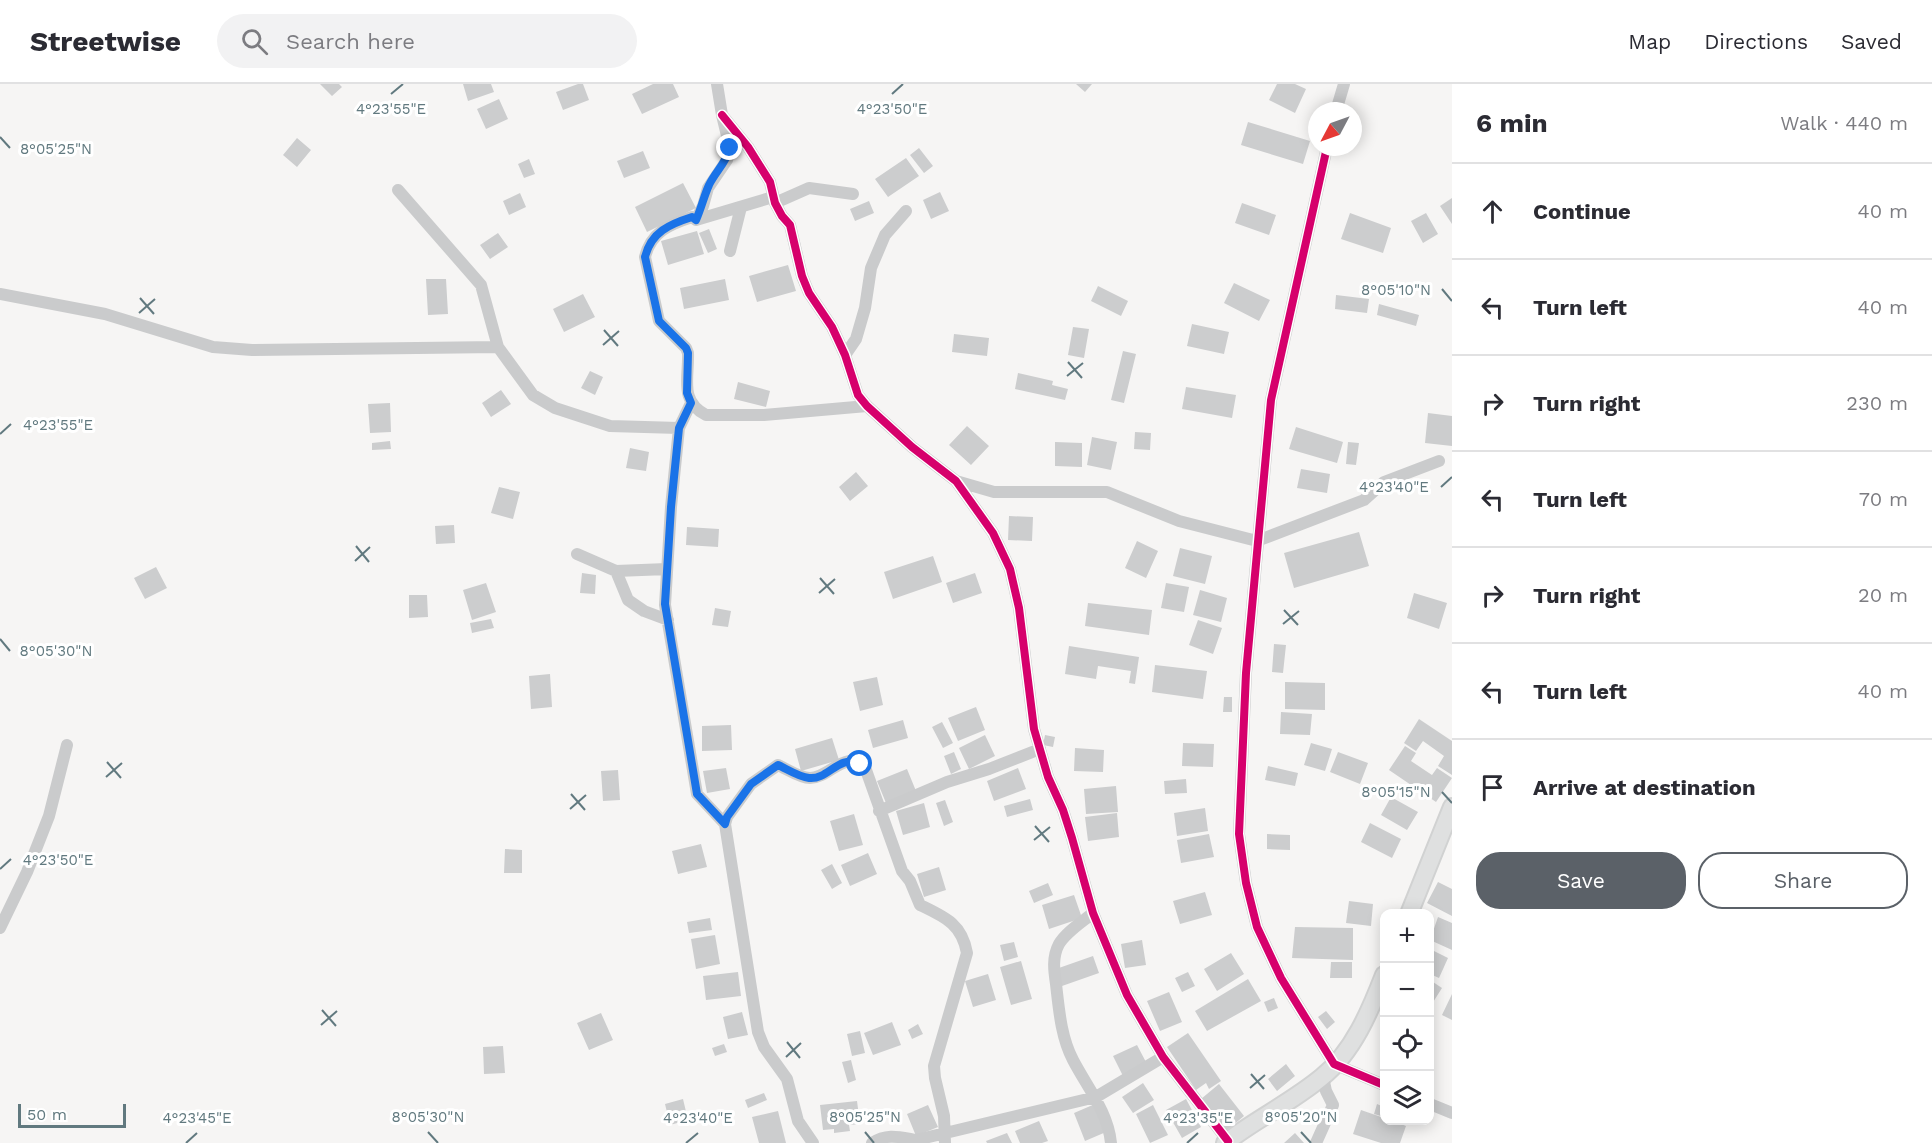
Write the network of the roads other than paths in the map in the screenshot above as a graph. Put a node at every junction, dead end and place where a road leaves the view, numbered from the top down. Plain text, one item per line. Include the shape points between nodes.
1 (717, 84) edge
2 (1344, 84) edge
3 (1339, 102) edge
4 (722, 115) junction
5 (1325, 156) edge
6 (398, 190) dead end
7 (853, 194) dead end
8 (774, 200) junction
9 (741, 207) junction
10 (906, 211) dead end
11 (696, 220) junction
12 (730, 250) dead end
13 (0, 294) edge
14 (498, 347) junction
15 (845, 355) junction
16 (691, 403) junction
17 (867, 406) junction
18 (679, 428) junction
19 (1439, 461) dead end
20 (957, 481) junction
21 (994, 492) junction
22 (977, 510) junction
23 (1257, 541) junction
24 (577, 554) dead end
25 (667, 569) junction
26 (616, 571) junction
27 (668, 620) junction
28 (67, 745) dead end
29 (1040, 749) junction
30 (1452, 807) edge
31 (879, 811) junction
32 (725, 824) junction
33 (1411, 909) edge
34 (1093, 913) junction
35 (0, 928) edge
36 (1380, 985) edge
37 (1162, 1057) junction
38 (1334, 1064) junction
39 (1323, 1077) junction
40 (1380, 1083) edge
41 (1096, 1097) junction
42 (1434, 1106) edge
43 (1452, 1113) edge
44 (944, 1138) edge
45 (1227, 1142) edge
46 (813, 1143) edge
47 (872, 1143) edge
48 (1111, 1143) edge
49 (1316, 1143) edge

1 - 4 street
2 - 3 street
4 - 8 street via 770,182
4 - 11 street via 730,148
5 - 23 street via 1271,400
6 - 14 street via 481,285
7 - 8 street via 809,188
8 - 9 street
8 - 15 street via 790,225 809,293
9 - 11 street
9 - 12 street
10 - 15 street via 885,235 871,268 856,339
11 - 16 street via 692,217 663,228 647,248 645,257 659,321 688,353 687,393
13 - 14 street via 105,314 213,347
14 - 18 street via 533,395 555,408 610,426
15 - 17 street via 858,394
16 - 17 street via 706,415 764,415
16 - 18 street
17 - 20 street
18 - 25 street
19 - 23 street via 1384,482 1364,500
20 - 21 street
20 - 22 street
21 - 22 street
21 - 23 street via 1107,492 1179,521
22 - 29 street via 1010,569
23 - 38 street via 1239,834 1245,883 1257,927 1281,978
24 - 26 street
25 - 26 street
25 - 27 street
26 - 27 street via 628,600
27 - 32 street via 697,794
28 - 35 street via 49,816
29 - 31 street
29 - 34 street via 1063,810
30 - 33 street
31 - 32 street via 866,770 860,764 853,761 835,765 825,775 808,778 778,765 751,784
31 - 44 street via 920,905 945,917 961,932 967,953 934,1066 944,1116
32 - 46 street via 758,1032 787,1079 798,1121
34 - 37 street via 1127,995
34 - 41 street via 1060,943 1054,956 1054,970 1059,1017 1072,1059
36 - 38 street via 1367,1018
37 - 41 street
37 - 45 street
38 - 39 street
38 - 40 street
39 - 45 street
39 - 49 street via 1333,1105
41 - 44 street
41 - 48 street
42 - 43 street
44 - 47 street via 916,1140 892,1135

